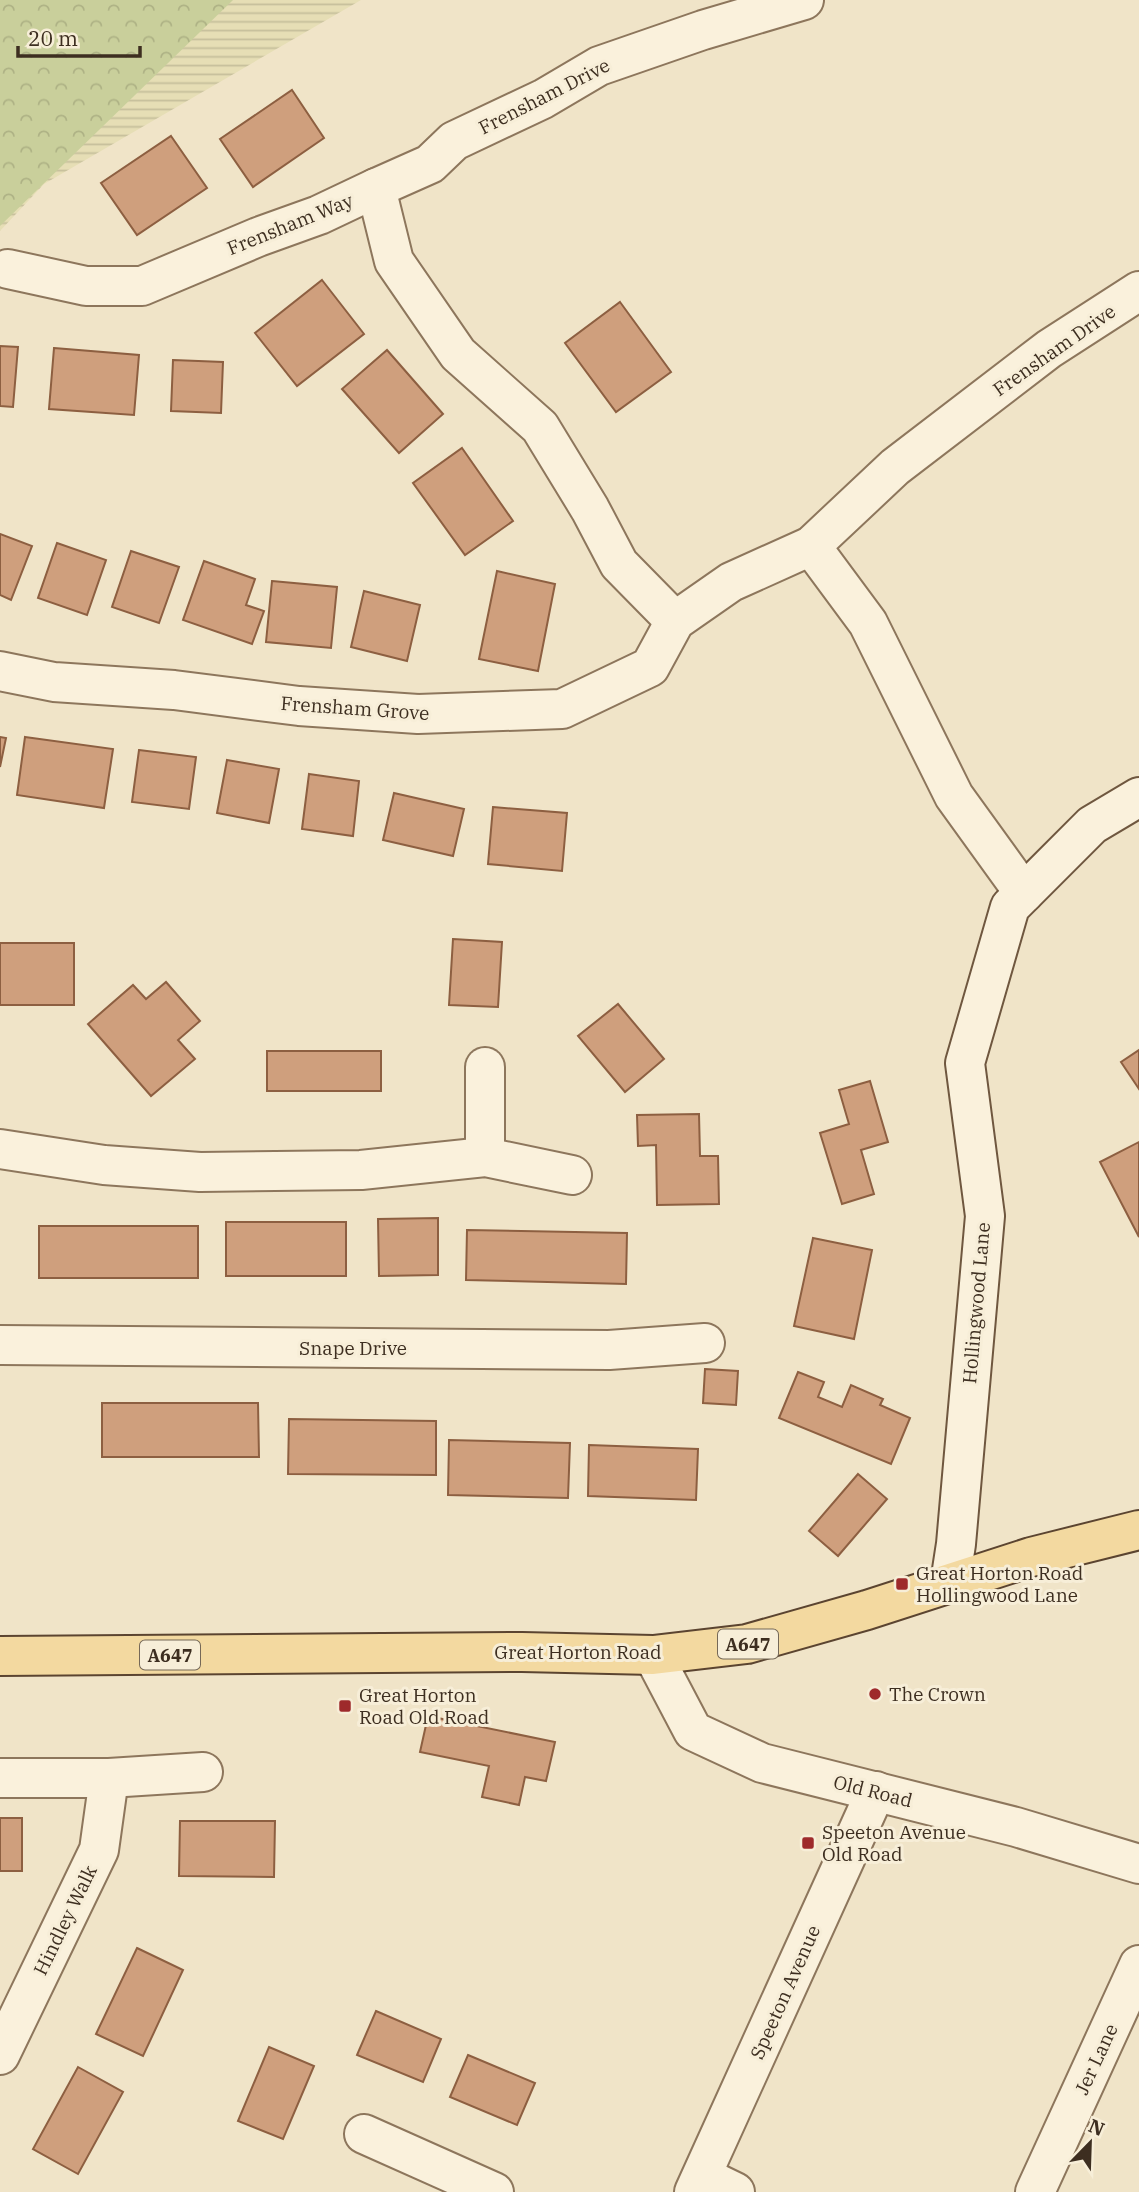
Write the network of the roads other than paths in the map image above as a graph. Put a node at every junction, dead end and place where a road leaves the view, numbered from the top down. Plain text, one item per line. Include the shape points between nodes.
1 (804, 0) edge
2 (376, 188) junction
3 (8, 270) dead end
4 (1139, 291) edge
5 (811, 546) junction
6 (731, 583) joint
7 (675, 621) junction
8 (0, 671) edge
9 (1139, 797) edge
10 (1024, 893) junction
11 (485, 1068) dead end
12 (0, 1149) edge
13 (485, 1157) junction
14 (572, 1175) dead end
15 (705, 1343) dead end
16 (0, 1345) edge
17 (1139, 1530) edge
18 (950, 1583) junction
19 (653, 1655) junction
20 (0, 1656) edge
21 (203, 1772) dead end
22 (0, 1778) edge
23 (109, 1778) junction
24 (876, 1791) junction
25 (1139, 1864) edge
26 (1139, 1965) edge
27 (0, 2055) edge
28 (364, 2134) dead end
29 (710, 2187) edge
30 (494, 2192) edge
31 (1035, 2192) edge

1 - 2 street, Frensham Drive via 599,66 454,141 430,164
2 - 3 street, Frensham Way via 142,286 86,286
2 - 7 street, Frensham Way via 394,261 458,354 540,427 619,564
4 - 5 street, Frensham Drive via 1049,349 895,467
5 - 6 street, Frensham Drive
5 - 10 street via 867,623 954,796
6 - 7 street, Frensham Grove
7 - 8 street, Frensham Grove via 650,667 562,709 418,714 299,706 174,690 54,682
9 - 10 street, Hollingwood Lane via 1092,825
10 - 18 street, Hollingwood Lane via 1010,907 965,1063 985,1216
11 - 13 street
12 - 13 street via 104,1165 200,1172 361,1170
13 - 14 street
15 - 16 street, Snape Drive via 609,1350
17 - 18 main road, Great Horton Road / A647
18 - 19 main road, Great Horton Road / A647 via 747,1644
19 - 20 main road, Great Horton Road / A647
19 - 24 street, Old Road via 693,1731 762,1763
21 - 23 street
22 - 23 street
23 - 27 street, Hindley Walk via 99,1850
24 - 25 street, Old Road
24 - 29 street, Speeton Avenue
26 - 31 street, Jer Lane
28 - 30 street

